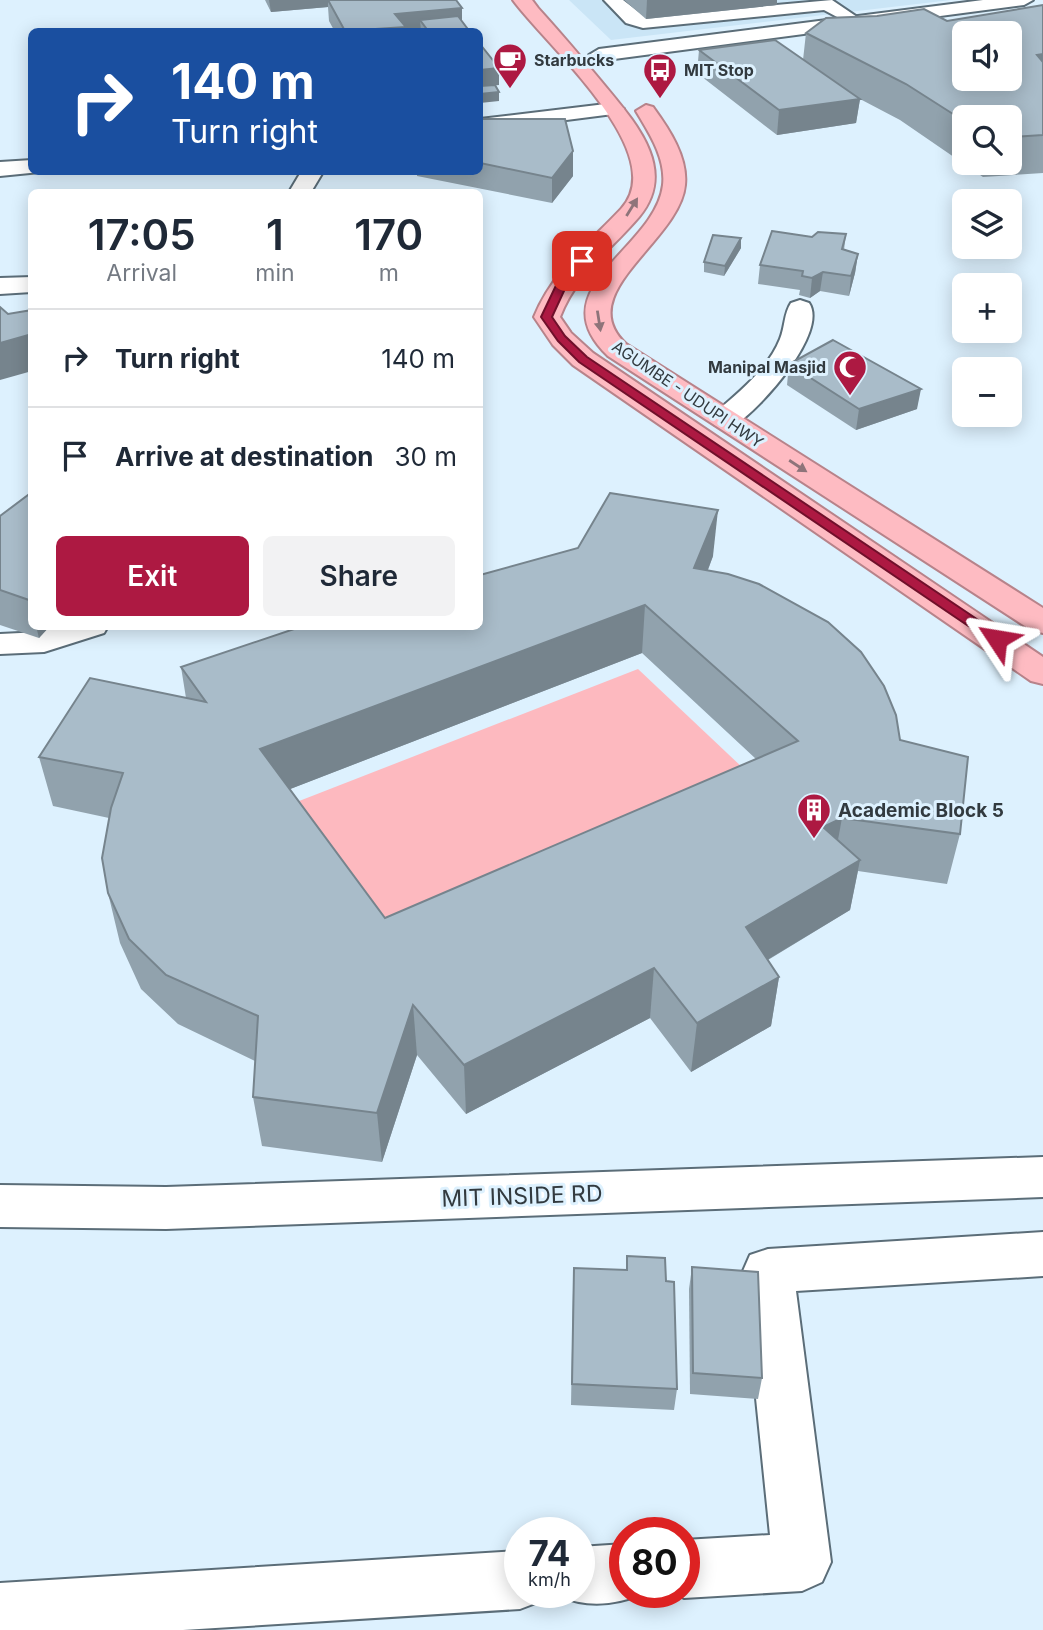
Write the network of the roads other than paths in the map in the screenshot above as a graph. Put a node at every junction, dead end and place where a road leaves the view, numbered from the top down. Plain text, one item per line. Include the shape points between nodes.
1 (522, 0) edge
2 (551, 0) edge
3 (613, 0) edge
4 (1024, 0) edge
5 (825, 2) edge
6 (854, 21) junction
7 (599, 55) junction
8 (642, 106) junction
9 (614, 109) junction
10 (483, 125) edge
11 (28, 167) edge
12 (0, 169) edge
13 (28, 284) edge
14 (0, 286) edge
15 (800, 308) dead end
16 (725, 419) junction
17 (1043, 623) edge
18 (80, 630) edge
19 (0, 644) edge
20 (1043, 673) edge
21 (1043, 1177) edge
22 (0, 1206) edge
23 (1043, 1254) edge
24 (700, 1568) edge
25 (504, 1581) edge
26 (0, 1612) edge

1 - 9 highway, AGUMBE - UDUPI HWY
2 - 7 highway, AGUMBE - UDUPI HWY
3 - 5 street via 632,19 654,24
4 - 6 street
5 - 6 street
6 - 7 street
7 - 8 highway, AGUMBE - UDUPI HWY
8 - 9 highway
8 -> 16 highway, AGUMBE - UDUPI HWY via 661,134 675,187 660,218 604,289 596,309 598,330 617,350
9 - 10 street
20 -> 9 highway, AGUMBE - UDUPI HWY via 583,359 562,338 547,317 553,298 564,279 633,210 643,186 636,140
11 - 12 street
13 - 14 street
15 - 16 street via 800,324 783,356 763,384
16 -> 17 highway, AGUMBE - UDUPI HWY
18 - 19 street via 44,642
21 - 22 street, MIT INSIDE RD via 166,1208
23 - 24 street via 768,1271 802,1562
25 - 26 street

